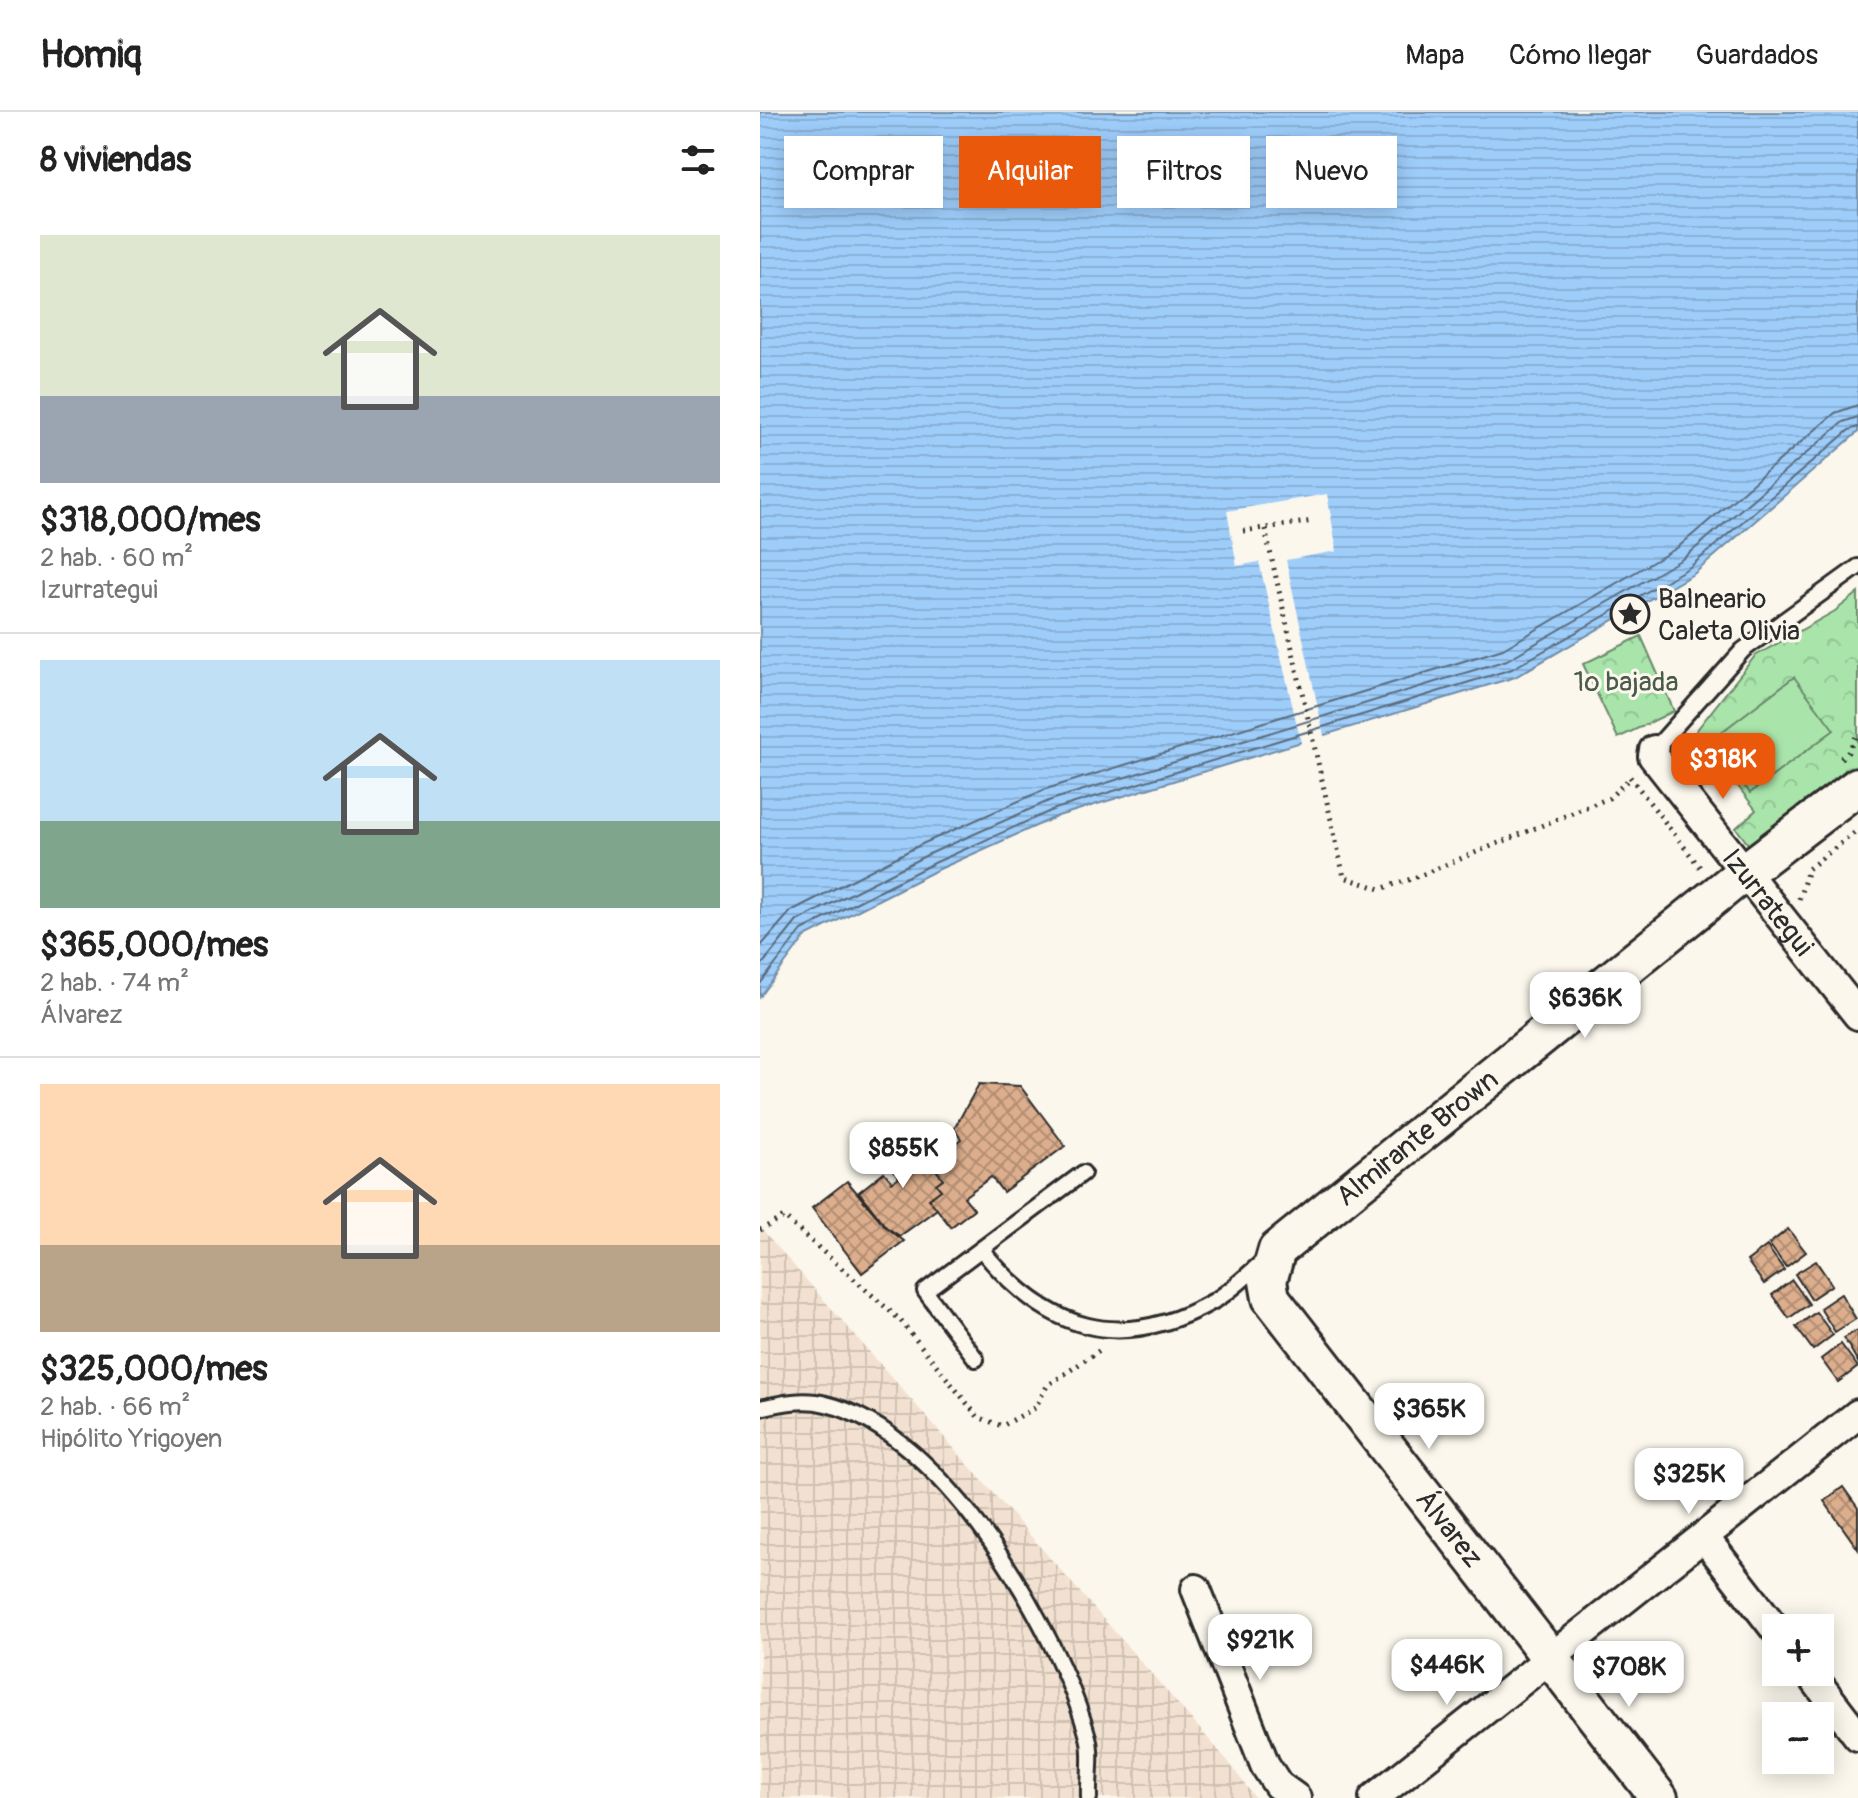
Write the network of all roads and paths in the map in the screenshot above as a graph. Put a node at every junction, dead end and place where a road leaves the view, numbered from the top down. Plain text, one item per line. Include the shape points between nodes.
1 (1314, 521) dead end
2 (1265, 529) junction
3 (1243, 531) dead end
4 (1858, 567) edge
5 (1654, 753) junction
6 (1630, 777) junction
7 (1858, 786) edge
8 (1858, 830) edge
9 (1808, 869) dead end
10 (1746, 871) junction
11 (1700, 882) dead end
12 (1858, 1015) edge
13 (1083, 1173) dead end
14 (981, 1249) junction
15 (1277, 1250) junction
16 (976, 1359) dead end
17 (760, 1408) edge
18 (1858, 1414) edge
19 (1704, 1537) junction
20 (1196, 1589) dead end
21 (1764, 1614) edge
22 (1551, 1657) junction
23 (1820, 1686) edge
24 (1858, 1736) edge
25 (1089, 1798) edge
26 (1296, 1798) edge
27 (1374, 1798) edge
28 (1659, 1798) edge

1 - 2 path
2 - 3 path
2 - 6 path via 1344,877 1380,889 1411,879 1609,798
4 - 5 lane via 1743,650
5 - 6 path
5 - 10 street, Izurrategui
6 - 11 path via 1702,870
7 - 10 street, Almirante Brown
8 - 9 path
10 - 12 street, Izurrategui
10 - 15 street, Almirante Brown
13 - 14 lane
14 - 15 lane via 1024,1297 1064,1318 1088,1326 1149,1330 1217,1299
14 - 16 lane via 925,1291
15 - 22 street, Álvarez via 1268,1281 1271,1298
17 - 25 lane via 789,1401 825,1403 862,1416 916,1456 973,1514 1039,1620 1071,1693 1089,1740
18 - 19 street
19 - 21 street
19 - 22 street
20 - 26 street via 1265,1765 1278,1785
22 - 27 street
22 - 28 street, Álvarez
23 - 24 street

